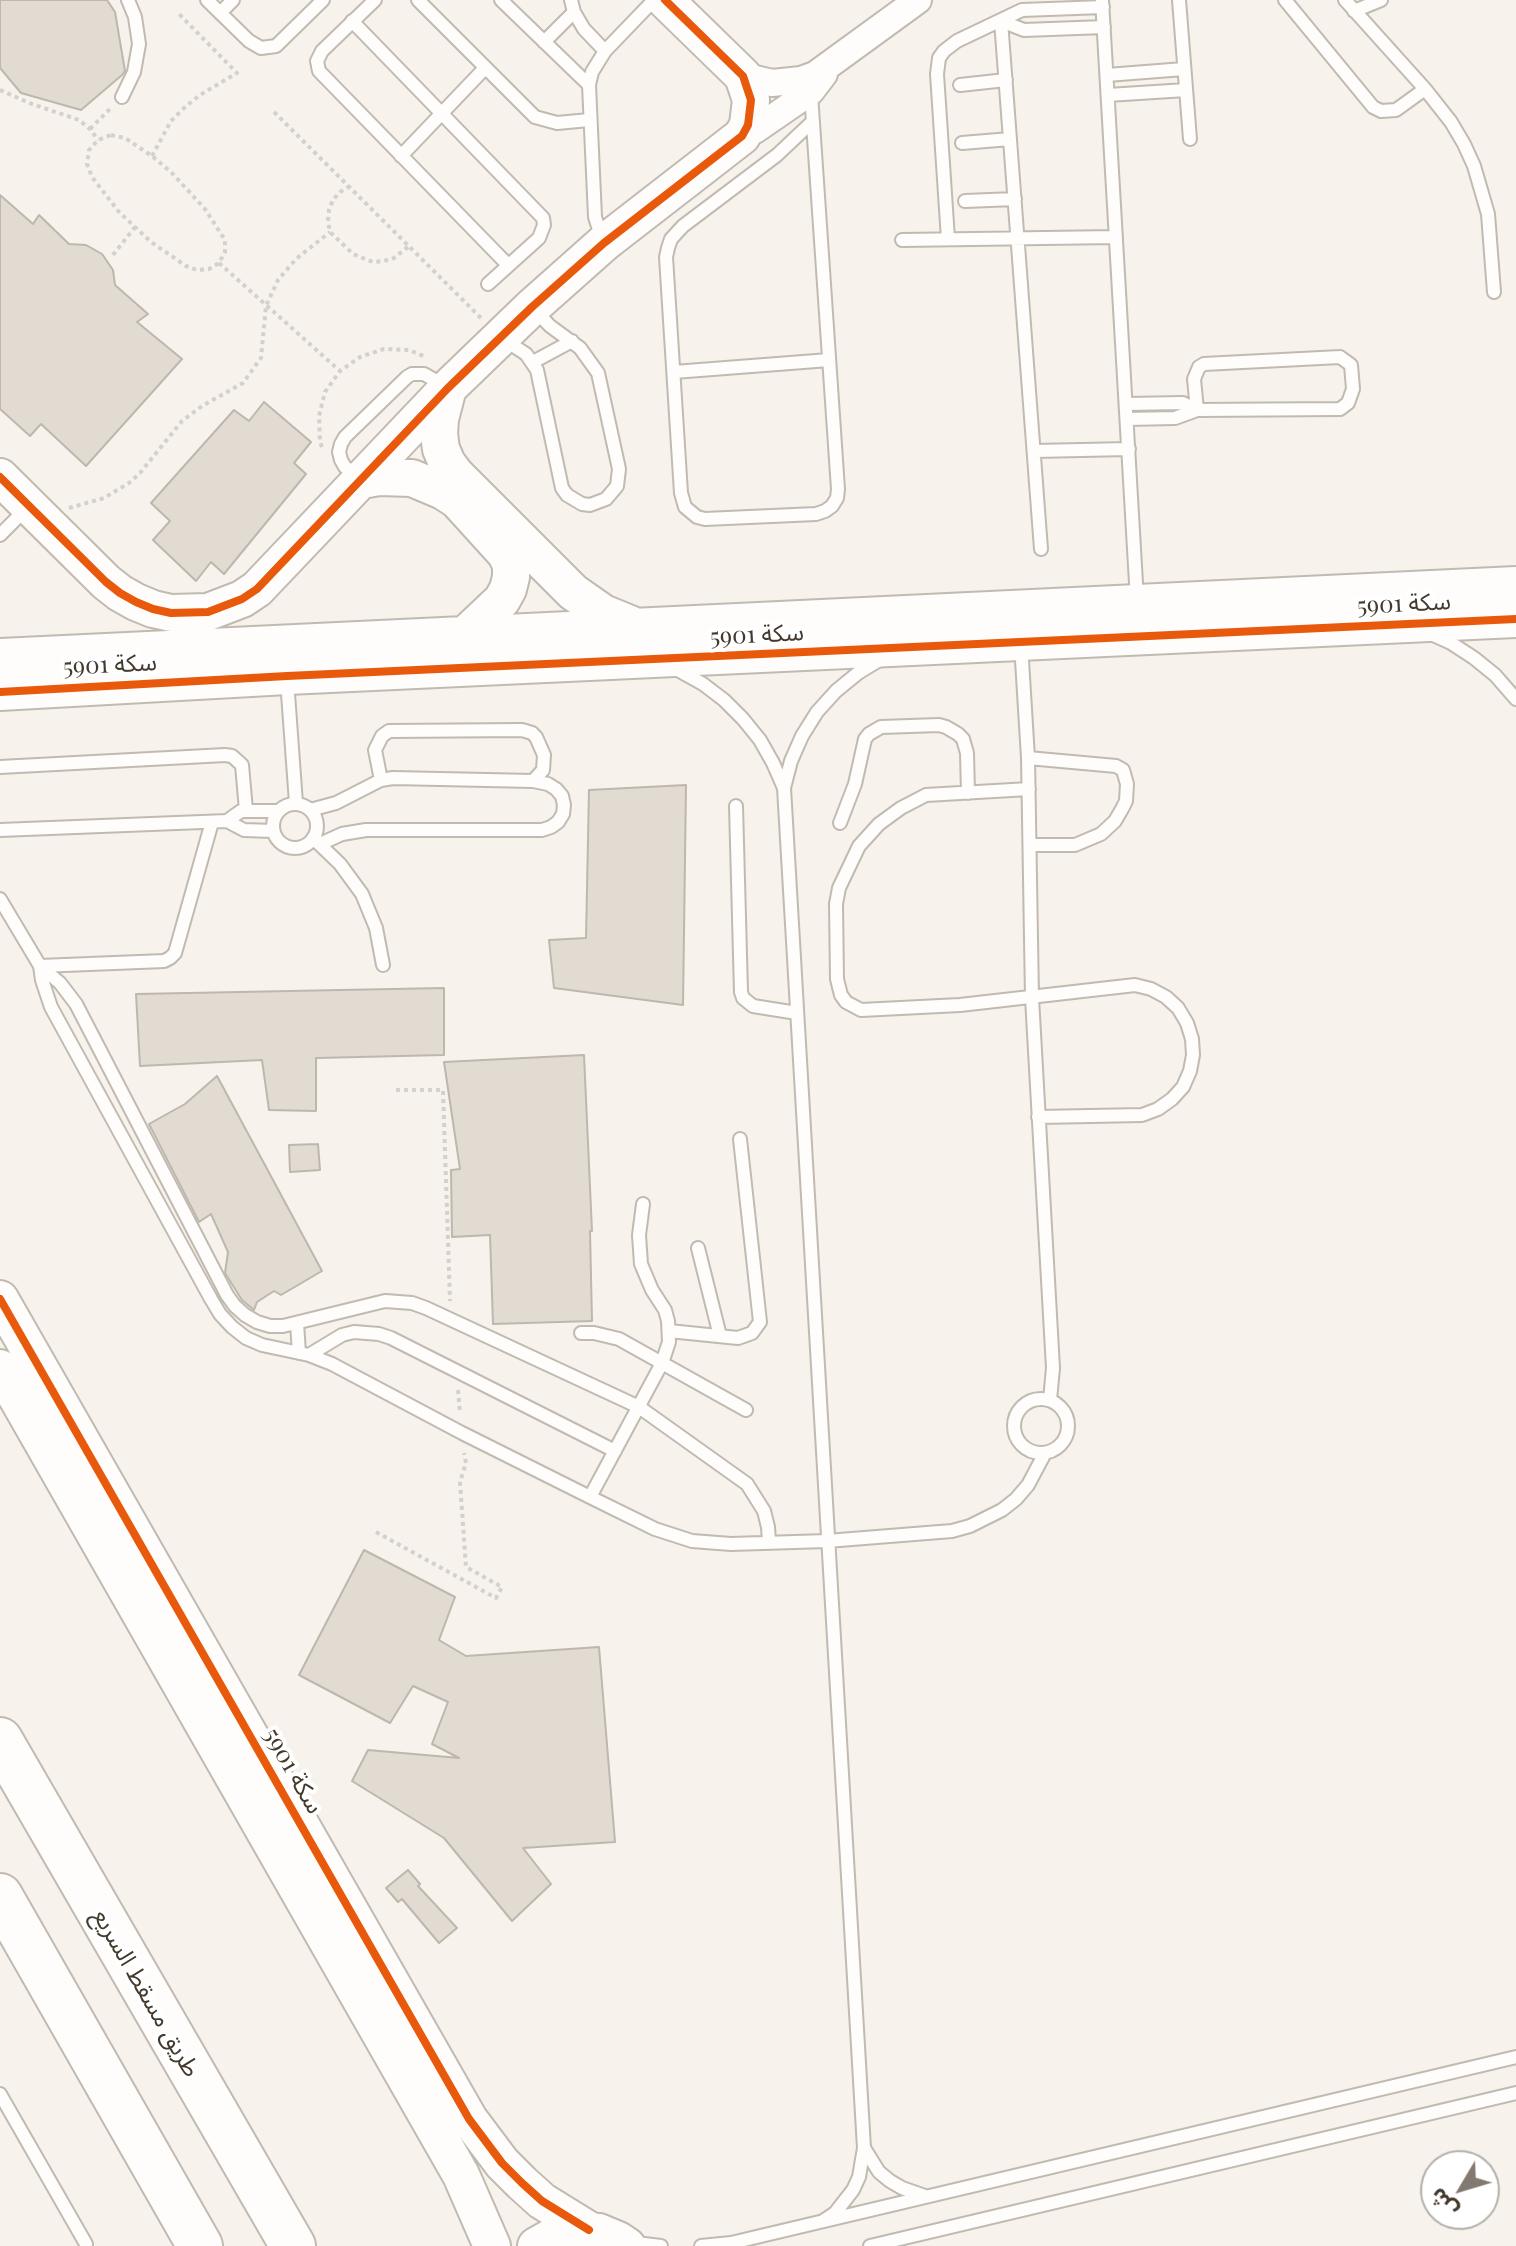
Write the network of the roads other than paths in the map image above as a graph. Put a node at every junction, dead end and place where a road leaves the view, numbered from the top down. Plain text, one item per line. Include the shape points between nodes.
1 (128, 0) edge
2 (207, 0) edge
3 (233, 0) edge
4 (323, 0) edge
5 (375, 0) edge
6 (418, 0) edge
7 (501, 0) edge
8 (654, 0) edge
9 (665, 0) edge
10 (918, 0) edge
11 (1179, 0) edge
12 (1285, 0) edge
13 (1345, 0) edge
14 (1381, 0) edge
15 (1103, 4) edge
16 (573, 6) edge
17 (1354, 11) junction
18 (220, 13) junction
19 (352, 21) junction
20 (1001, 21) junction
21 (1104, 27) junction
22 (544, 42) junction
23 (605, 51) junction
24 (828, 67) junction
25 (485, 68) junction
26 (1184, 69) junction
27 (1107, 75) junction
28 (743, 76) junction
29 (1006, 80) junction
30 (589, 85) junction
31 (960, 85) dead end
32 (1425, 89) junction
33 (1186, 90) junction
34 (811, 91) junction
35 (1108, 95) junction
36 (122, 97) road end
37 (442, 114) junction
38 (589, 120) junction
39 (812, 122) junction
40 (742, 136) junction
41 (1010, 139) junction
42 (1190, 139) dead end
43 (962, 143) dead end
44 (401, 156) junction
45 (1015, 199) junction
46 (965, 201) dead end
47 (668, 214) junction
48 (1116, 237) junction
49 (948, 239) junction
50 (1018, 239) junction
51 (902, 240) dead end
52 (604, 243) junction
53 (508, 265) junction
54 (488, 284) dead end
55 (1494, 292) dead end
56 (532, 307) junction
57 (500, 337) junction
58 (572, 341) junction
59 (829, 360) junction
60 (533, 362) junction
61 (674, 372) junction
62 (448, 388) junction
63 (1126, 404) junction
64 (1197, 410) junction
65 (1127, 419) junction
66 (1129, 449) junction
67 (1034, 451) junction
68 (0, 477) edge
69 (362, 480) junction
70 (39, 516) junction
71 (0, 535) edge
72 (1041, 549) dead end
73 (1516, 585) edge
74 (1137, 603) junction
75 (1516, 619) edge
76 (1402, 624) junction
77 (635, 626) junction
78 (466, 634) junction
79 (1021, 643) junction
80 (907, 648) junction
81 (0, 657) edge
82 (655, 660) junction
83 (287, 676) junction
84 (0, 692) edge
85 (1516, 699) edge
86 (1028, 758) junction
87 (0, 767) edge
88 (381, 780) junction
89 (533, 781) junction
90 (784, 788) junction
91 (1029, 789) junction
92 (968, 793) junction
93 (296, 803) junction
94 (736, 806) dead end
95 (246, 810) junction
96 (310, 810) junction
97 (278, 811) junction
98 (227, 821) junction
99 (212, 822) junction
100 (840, 823) dead end
101 (0, 830) edge
102 (273, 831) junction
103 (316, 841) junction
104 (1030, 845) junction
105 (0, 899) edge
106 (383, 965) dead end
107 (40, 966) junction
108 (1032, 998) junction
109 (797, 1013) junction
110 (1038, 1117) junction
111 (740, 1139) dead end
112 (643, 1204) dead end
113 (698, 1248) dead end
114 (0, 1299) edge
115 (297, 1323) junction
116 (669, 1331) junction
117 (581, 1333) dead end
118 (720, 1336) junction
119 (304, 1354) junction
120 (662, 1363) junction
121 (0, 1368) edge
122 (1050, 1400) junction
123 (639, 1407) junction
124 (746, 1410) dead end
125 (615, 1451) junction
126 (1045, 1453) junction
127 (590, 1497) junction
128 (827, 1541) junction
129 (769, 1542) junction
130 (0, 1740) edge
131 (0, 1896) edge
132 (1516, 2057) edge
133 (0, 2094) edge
134 (1516, 2096) edge
135 (864, 2148) junction
136 (929, 2197) junction
137 (823, 2221) junction
138 (612, 2239) edge
139 (86, 2244) dead end
140 (200, 2246) edge
141 (293, 2246) edge
142 (492, 2246) edge
143 (536, 2246) edge
144 (661, 2246) edge
145 (701, 2246) edge
146 (870, 2246) edge

1 - 36 lane via 139,44
2 - 18 lane
3 - 18 lane
4 - 18 lane via 269,48 254,46
5 - 19 lane
6 - 25 lane
7 - 22 lane
8 - 23 lane
9 - 28 street
10 - 24 street
11 - 26 lane
12 - 32 lane via 1373,107 1396,110
13 - 17 lane
14 - 17 lane
15 - 20 lane via 1022,10
15 - 21 lane
16 - 22 lane
16 - 23 lane via 584,29
17 - 32 lane
19 - 37 lane
19 - 44 lane via 322,51 317,66
20 - 21 lane via 1024,30
20 - 29 lane
20 - 49 lane via 950,45 937,66
21 - 27 lane
22 - 30 lane
23 - 30 lane
24 - 28 street via 787,82
24 - 34 street
25 - 37 lane
25 - 38 lane via 535,117 557,123
26 - 27 lane
26 - 33 lane
27 - 35 lane
28 - 40 street via 751,100
29 - 31 lane
29 - 41 lane
30 - 38 lane
32 - 55 lane via 1451,122 1474,166 1488,214
33 - 35 lane
33 - 42 lane
34 - 39 lane
34 - 40 street
35 - 48 lane
37 - 44 lane
37 - 53 lane via 543,218 539,238
38 - 52 lane via 595,217
39 - 47 lane via 777,155
39 - 59 lane
40 - 47 street
41 - 43 lane
41 - 45 lane
44 - 53 lane
45 - 46 lane
45 - 50 lane
47 - 52 street
47 - 61 lane
48 - 50 lane
48 - 63 lane
49 - 50 lane
49 - 51 lane
50 - 67 lane
52 - 56 street
53 - 54 lane
56 - 57 street
56 - 58 lane
57 - 60 lane
57 - 62 street
58 - 60 lane
58 - 60 lane via 598,373 619,469 613,493 599,503 574,500 562,488
59 - 61 lane
59 - 61 lane via 838,489 832,506 816,514 705,519 690,513 681,493
62 - 69 street
62 - 77 street, سكة 5901 via 439,434 456,475 573,592
63 - 64 lane via 1183,403
63 - 65 lane
64 - 64 lane via 1340,409 1353,394 1352,369 1340,357 1204,364 1195,372
64 - 65 lane via 1175,418
65 - 66 lane
66 - 67 lane
66 - 74 lane
67 - 72 lane
68 - 70 street
69 - 70 street via 257,589 208,612 171,613 120,593
69 - 78 street via 412,478 443,491 506,554 511,565 508,589
70 - 71 lane
73 - 74 street, سكة 5901
74 - 77 street, سكة 5901
75 - 76 street, سكة 5901
76 - 79 street, سكة 5901
76 - 85 lane via 1474,658
77 - 78 street, سكة 5901
78 - 81 street, سكة 5901
79 - 80 street, سكة 5901
79 - 86 lane
80 - 82 street, سكة 5901
80 - 90 lane via 858,673 817,712 797,748
82 - 83 street, سكة 5901
82 - 90 lane via 724,700 760,740
83 - 84 street, سكة 5901
83 - 93 lane
86 - 91 lane
86 - 104 lane via 1116,766 1127,784 1122,809 1101,834 1075,845
87 - 95 lane via 232,756 242,765
88 - 89 lane
88 - 89 lane via 375,750 389,731 522,730 536,737 544,755 543,770
88 - 96 lane
89 - 103 lane via 556,789 564,805 558,822 542,830 366,830
90 - 109 lane
91 - 92 lane
91 - 104 lane
92 - 100 lane via 967,753 958,734 939,725 881,727 865,739
92 - 108 lane via 926,795 913,801 879,824 859,846 836,904 838,987 846,1002 861,1010
93 - 96 lane
93 - 97 lane
94 - 109 lane via 741,992 753,1006
95 - 97 lane
95 - 98 lane
96 - 103 lane via 317,823
97 - 102 lane
98 - 99 lane
98 - 102 lane via 244,830
99 - 101 lane
99 - 107 lane via 170,958
102 - 103 lane via 281,843 295,848
103 - 106 lane via 362,894
104 - 108 lane
105 - 107 lane
107 - 115 lane via 76,1004 235,1306 257,1322
107 - 119 lane via 51,1007 220,1314 246,1338
108 - 110 lane
108 - 110 lane via 1135,985 1151,989 1178,1008 1187,1023 1193,1055 1183,1087 1158,1109 1142,1115
109 - 128 lane
110 - 122 lane via 1053,1368
111 - 118 lane via 760,1322 746,1336
112 - 116 lane via 641,1264 665,1310
113 - 118 lane
114 - 138 street, سكة 5901 via 469,2119 502,2163 542,2201
115 - 119 lane
115 - 123 lane via 385,1301 412,1303
116 - 118 lane
116 - 120 lane
117 - 120 lane via 619,1339
119 - 125 lane via 342,1335 379,1334
119 - 127 lane
120 - 123 lane
120 - 124 lane
121 - 142 street via 461,2175
122 - 126 lane via 1065,1413 1068,1433 1055,1450
122 - 126 lane via 1022,1405 1014,1423 1026,1449
123 - 125 lane
123 - 129 lane via 747,1484 764,1511
125 - 127 lane
126 - 128 lane via 1028,1485 986,1520 952,1531
127 - 129 lane via 692,1541
128 - 129 lane
128 - 135 lane
130 - 141 highway, طريق مسقط السريع
131 - 140 highway
132 - 136 lane
133 - 139 lane
134 - 146 lane via 1502,2095
135 - 136 lane via 890,2181
135 - 137 lane via 853,2190
136 - 137 lane
137 - 145 lane
138 - 143 street via 574,2230
138 - 144 lane

